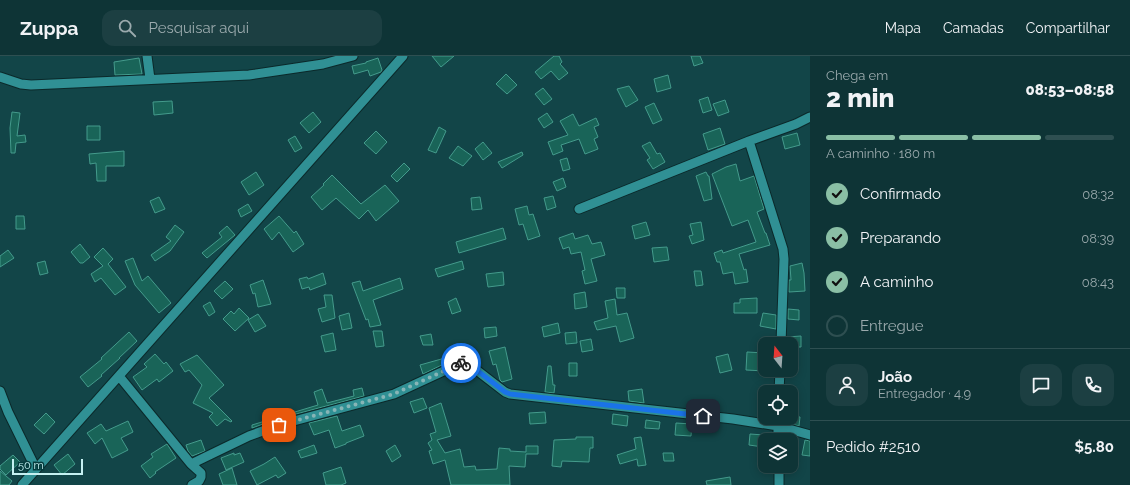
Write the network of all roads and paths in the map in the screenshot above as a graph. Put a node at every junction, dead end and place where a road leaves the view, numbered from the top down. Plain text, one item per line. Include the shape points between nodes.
1 (148, 56) edge
2 (353, 56) edge
3 (404, 56) edge
4 (0, 77) edge
5 (150, 79) junction
6 (810, 117) edge
7 (749, 141) junction
8 (579, 209) dead end
9 (781, 337) edge
10 (119, 376) junction
11 (0, 391) edge
12 (758, 421) edge
13 (785, 425) edge
14 (810, 435) edge
15 (191, 464) junction
16 (36, 469) junction
17 (779, 473) edge
18 (22, 485) edge
19 (192, 485) edge
20 (779, 485) edge

1 - 5 street
2 - 5 street via 323,64 249,75
3 - 10 street
4 - 5 street via 31,85
6 - 7 street
7 - 8 street
7 - 9 street via 783,249
10 - 15 street
10 - 16 street
11 - 16 street
12 - 15 street via 510,394 466,362 394,394 279,425 249,436
13 - 14 street
15 - 19 street via 201,477
16 - 18 street
17 - 20 street

